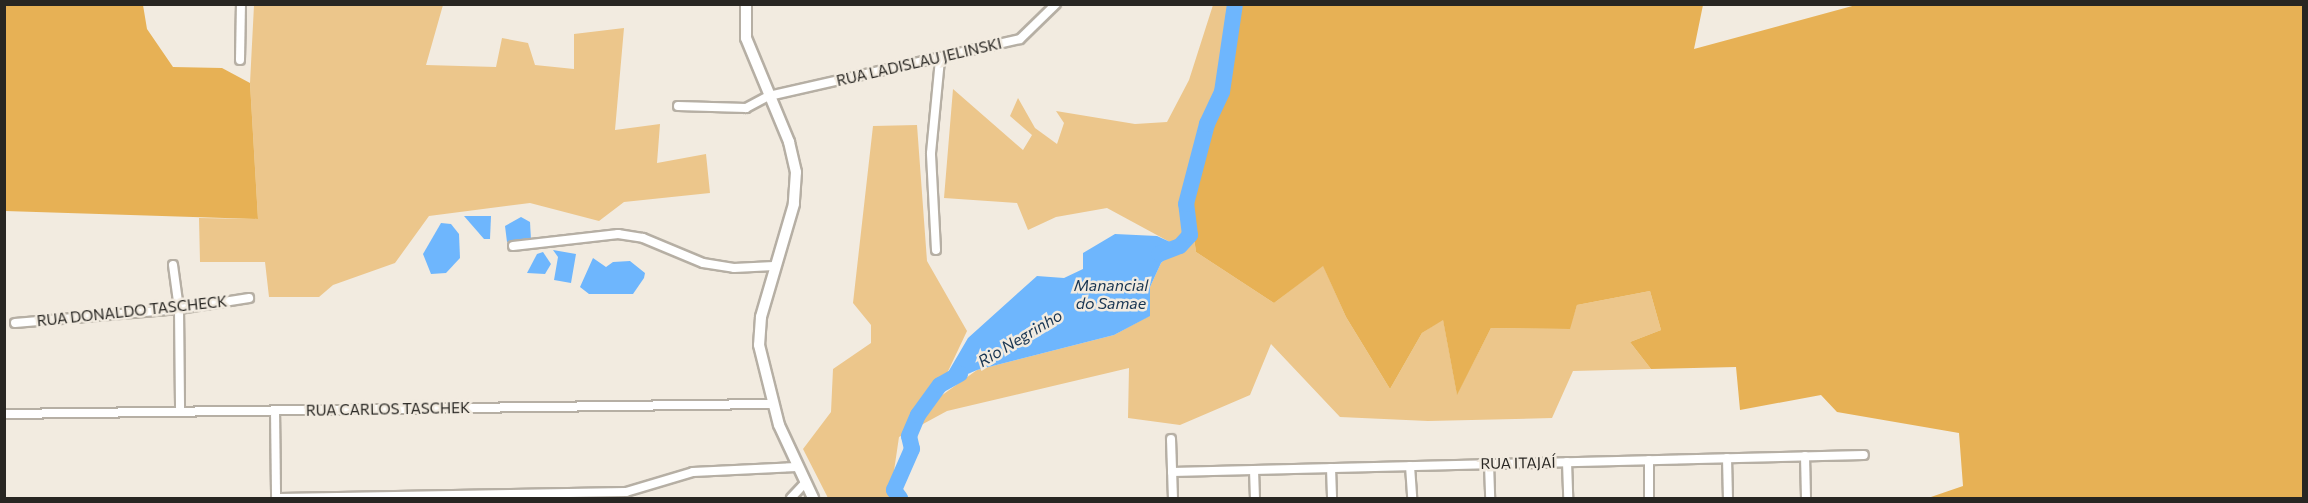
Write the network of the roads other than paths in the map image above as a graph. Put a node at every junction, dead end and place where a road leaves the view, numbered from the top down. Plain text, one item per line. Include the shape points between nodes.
1 (241, 4) edge
2 (746, 4) edge
3 (1056, 4) edge
4 (940, 59) junction
5 (240, 60) dead end
6 (769, 96) junction
7 (678, 106) dead end
8 (513, 246) dead end
9 (936, 250) dead end
10 (173, 265) dead end
11 (774, 266) junction
12 (249, 298) dead end
13 (179, 309) junction
14 (15, 323) dead end
15 (771, 404) junction
16 (275, 410) junction
17 (180, 411) junction
18 (4, 414) edge
19 (1171, 439) dead end
20 (1864, 454) dead end
21 (1805, 456) junction
22 (1727, 458) junction
23 (1649, 460) junction
24 (1567, 462) junction
25 (1489, 464) junction
26 (797, 466) junction
27 (1410, 466) junction
28 (1331, 468) junction
29 (1254, 470) junction
30 (1172, 472) junction
31 (805, 483) junction
32 (278, 498) edge
33 (791, 498) edge
34 (813, 498) edge
35 (1173, 498) edge
36 (1255, 498) edge
37 (1332, 498) edge
38 (1412, 498) edge
39 (1490, 498) edge
40 (1568, 498) edge
41 (1649, 498) edge
42 (1728, 498) edge
43 (1806, 498) edge

1 - 5 street
2 - 6 main road via 746,38
3 - 4 street, RUA LADISLAU JELINSKI via 1020,39
4 - 6 street, RUA LADISLAU JELINSKI
4 - 9 street via 931,153
6 - 7 street, RUA LADISLAU JELINSKI via 746,108
6 - 11 main road via 796,172 794,204
8 - 11 street via 618,234 643,238 703,263 747,269
10 - 13 street
11 - 15 main road via 759,337
12 - 13 street, RUA DONALDO TASCHECK
13 - 14 street, RUA DONALDO TASCHECK
13 - 17 street
15 - 16 street, RUA CARLOS TASCHEK
15 - 26 main road
16 - 17 street, RUA CARLOS TASCHEK
16 - 32 street
17 - 18 street, RUA CARLOS TASCHEK
19 - 30 street
20 - 21 street, RUA ITAJAÍ
21 - 22 street, RUA ITAJAÍ
21 - 43 street
22 - 23 street, RUA ITAJAÍ
22 - 42 street
23 - 24 street, RUA ITAJAÍ
23 - 41 street
24 - 25 street, RUA ITAJAÍ
24 - 40 street
25 - 27 street, RUA ITAJAÍ
25 - 39 street
26 - 31 main road
26 - 32 street via 693,472 626,492
27 - 28 street, RUA ITAJAÍ
27 - 38 street
28 - 29 street, RUA ITAJAÍ
28 - 37 street
29 - 30 street, RUA ITAJAÍ
29 - 36 street
30 - 35 street
31 - 33 street
31 - 34 main road

